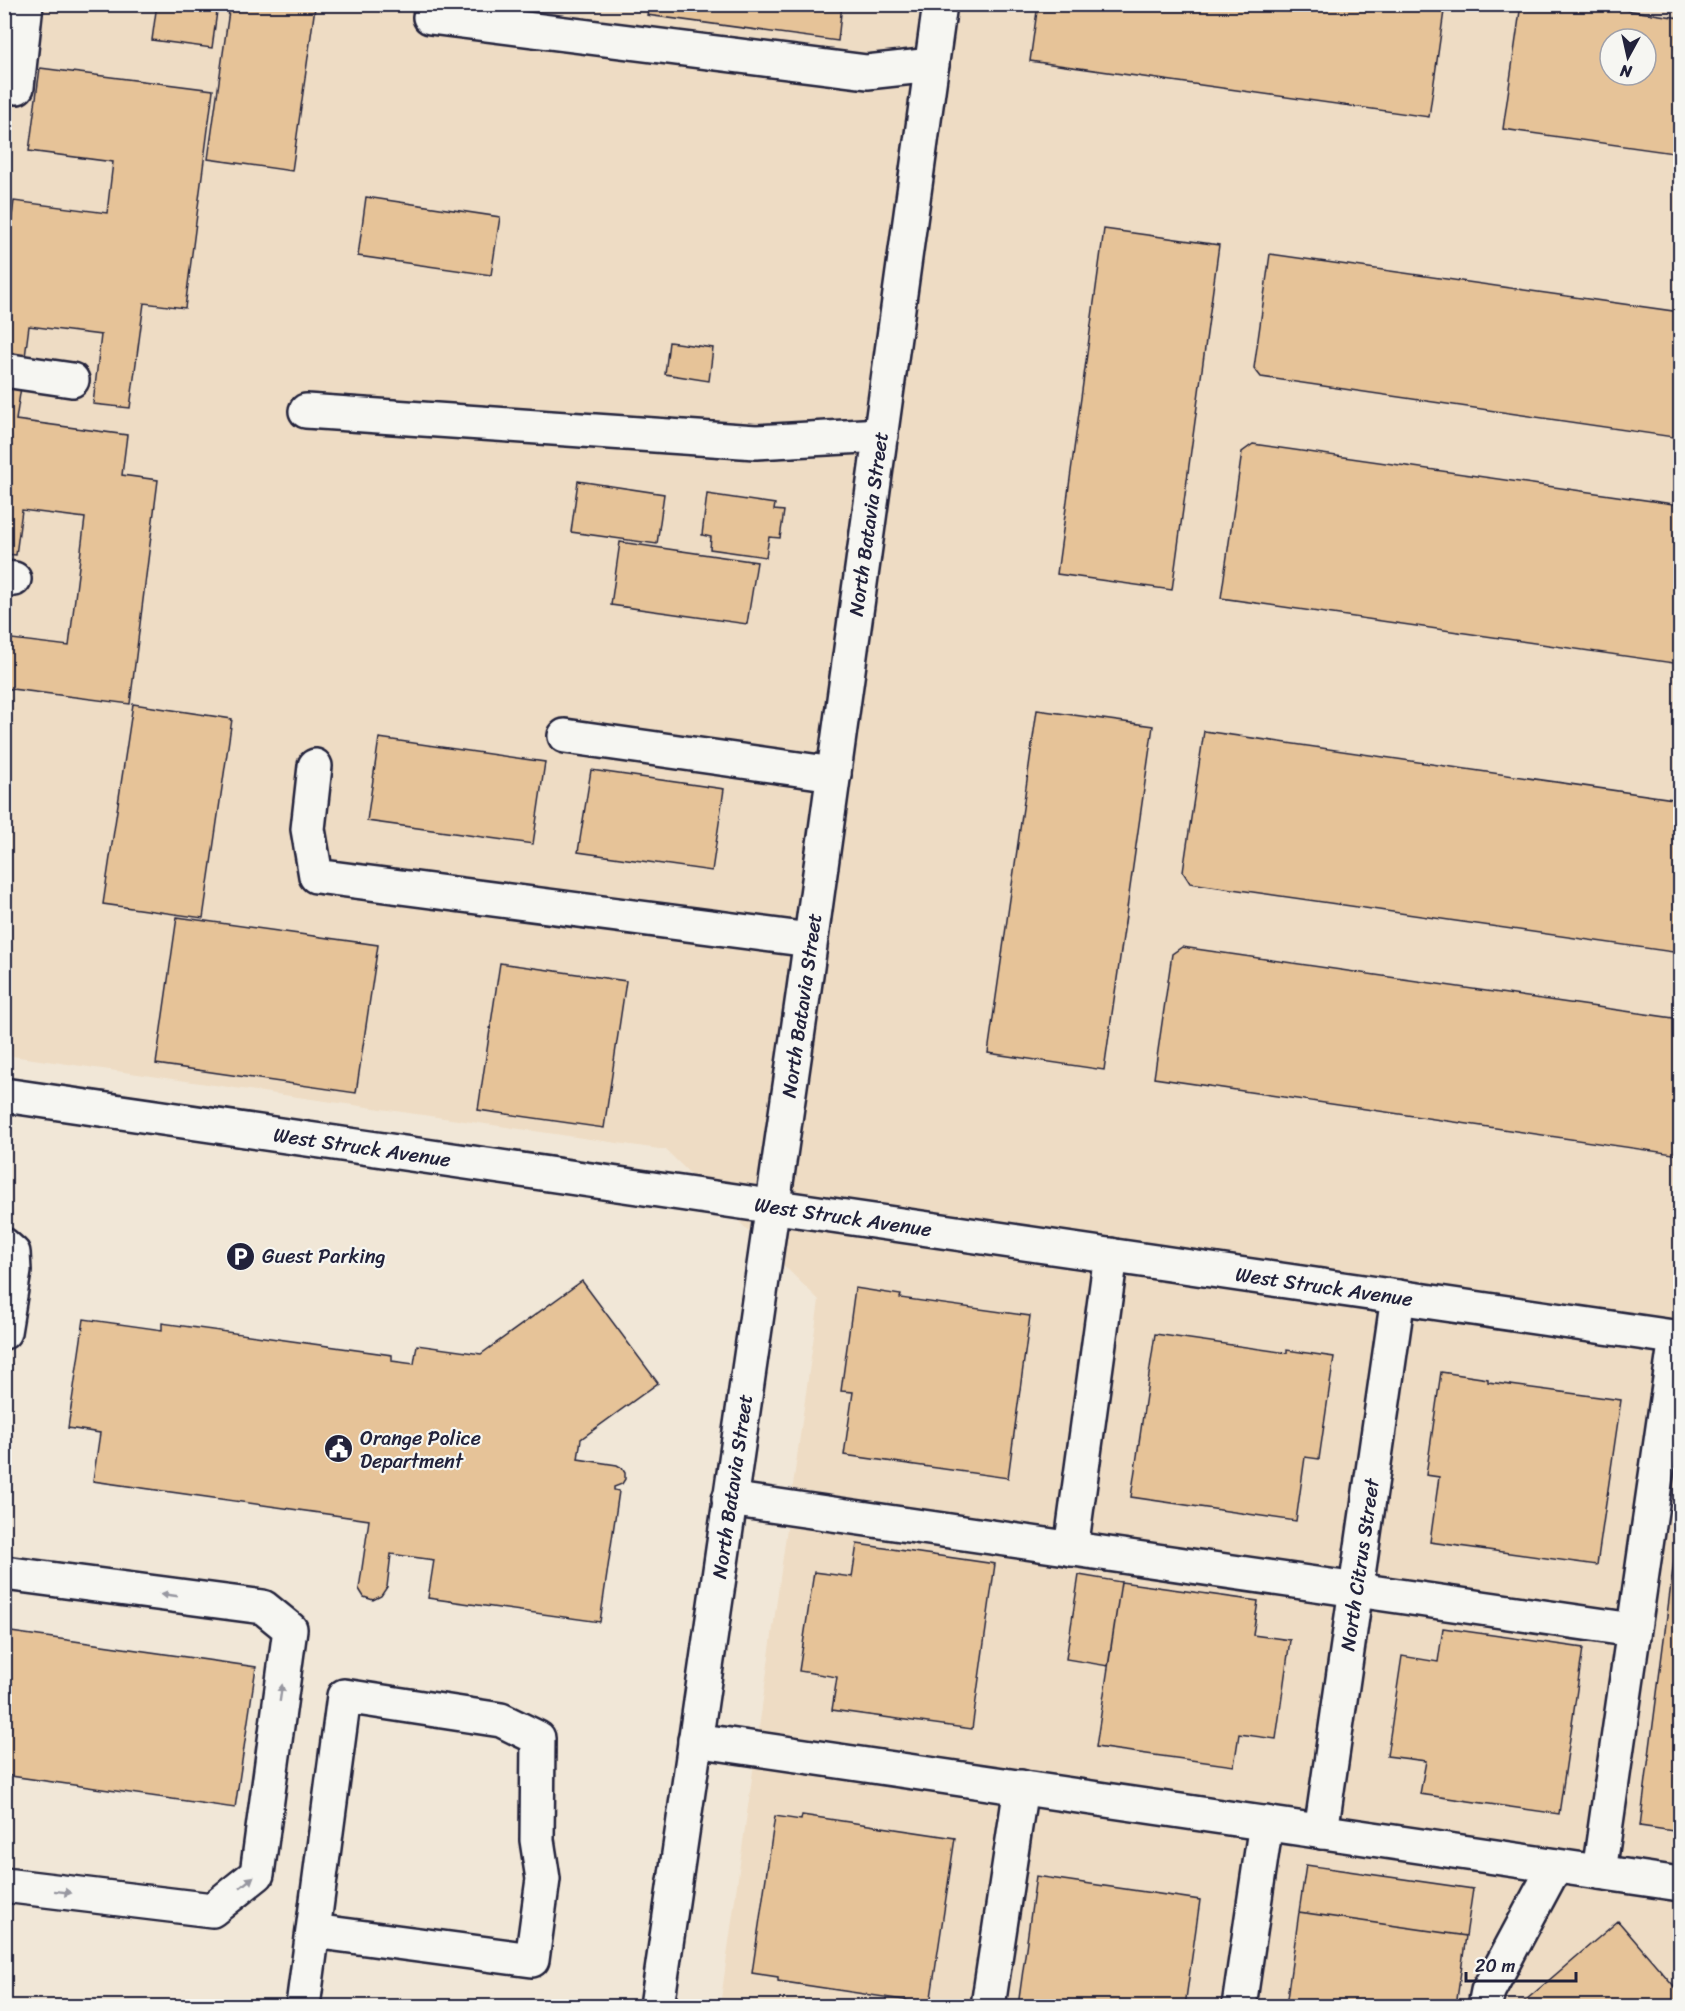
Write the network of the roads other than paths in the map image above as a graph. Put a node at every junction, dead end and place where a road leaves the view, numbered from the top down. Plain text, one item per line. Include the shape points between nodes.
1 (26, 4) edge
2 (940, 4) edge
3 (430, 17) dead end
4 (932, 65) junction
5 (4, 85) edge
6 (4, 370) edge
7 (72, 380) dead end
8 (306, 411) dead end
9 (881, 435) junction
10 (565, 736) dead end
11 (315, 766) dead end
12 (834, 774) junction
13 (810, 940) junction
14 (4, 1095) edge
15 (771, 1206) junction
16 (4, 1245) edge
17 (1111, 1255) junction
18 (1398, 1297) junction
19 (4, 1332) edge
20 (1678, 1338) edge
21 (729, 1499) junction
22 (1071, 1549) junction
23 (4, 1573) edge
24 (1356, 1589) junction
25 (1633, 1630) junction
26 (695, 1740) junction
27 (1021, 1788) junction
28 (1266, 1823) junction
29 (1321, 1832) junction
30 (1555, 1866) junction
31 (1599, 1872) junction
32 (1680, 1884) edge
33 (4, 1885) edge
34 (313, 1931) junction
35 (303, 2007) edge
36 (657, 2007) edge
37 (988, 2007) edge
38 (1239, 2007) edge
39 (1485, 2007) edge

1 - 5 street via 17,87
2 - 4 street, North Batavia Street
3 - 4 street via 867,72
4 - 9 street, North Batavia Street
6 - 7 street
8 - 9 street via 756,442
9 - 12 street, North Batavia Street
10 - 12 street
11 - 13 street via 308,829 316,876
12 - 13 street, North Batavia Street
13 - 15 street, North Batavia Street
14 - 15 street, West Struck Avenue
15 - 17 street, West Struck Avenue
15 - 21 street, North Batavia Street
16 - 19 street via 13,1253 14,1271
17 - 18 street, West Struck Avenue
17 - 22 street
18 - 20 street, West Struck Avenue
18 - 24 street, North Citrus Street
20 - 25 street
21 - 22 street
21 - 26 street, North Batavia Street
22 - 24 street
33 -> 23 street via 212,1910 257,1874 290,1629 263,1607
24 - 25 street
24 - 29 street, North Citrus Street
25 - 31 street
26 - 27 street
26 - 36 street, North Batavia Street
27 - 28 street
27 - 37 street
28 - 29 street
28 - 38 street
29 - 30 street
30 - 31 street
30 - 39 street via 1488,1991
31 - 32 street
34 - 34 street via 344,1696 501,1720 538,1738 537,1840 543,1879 532,1960
34 - 35 street

